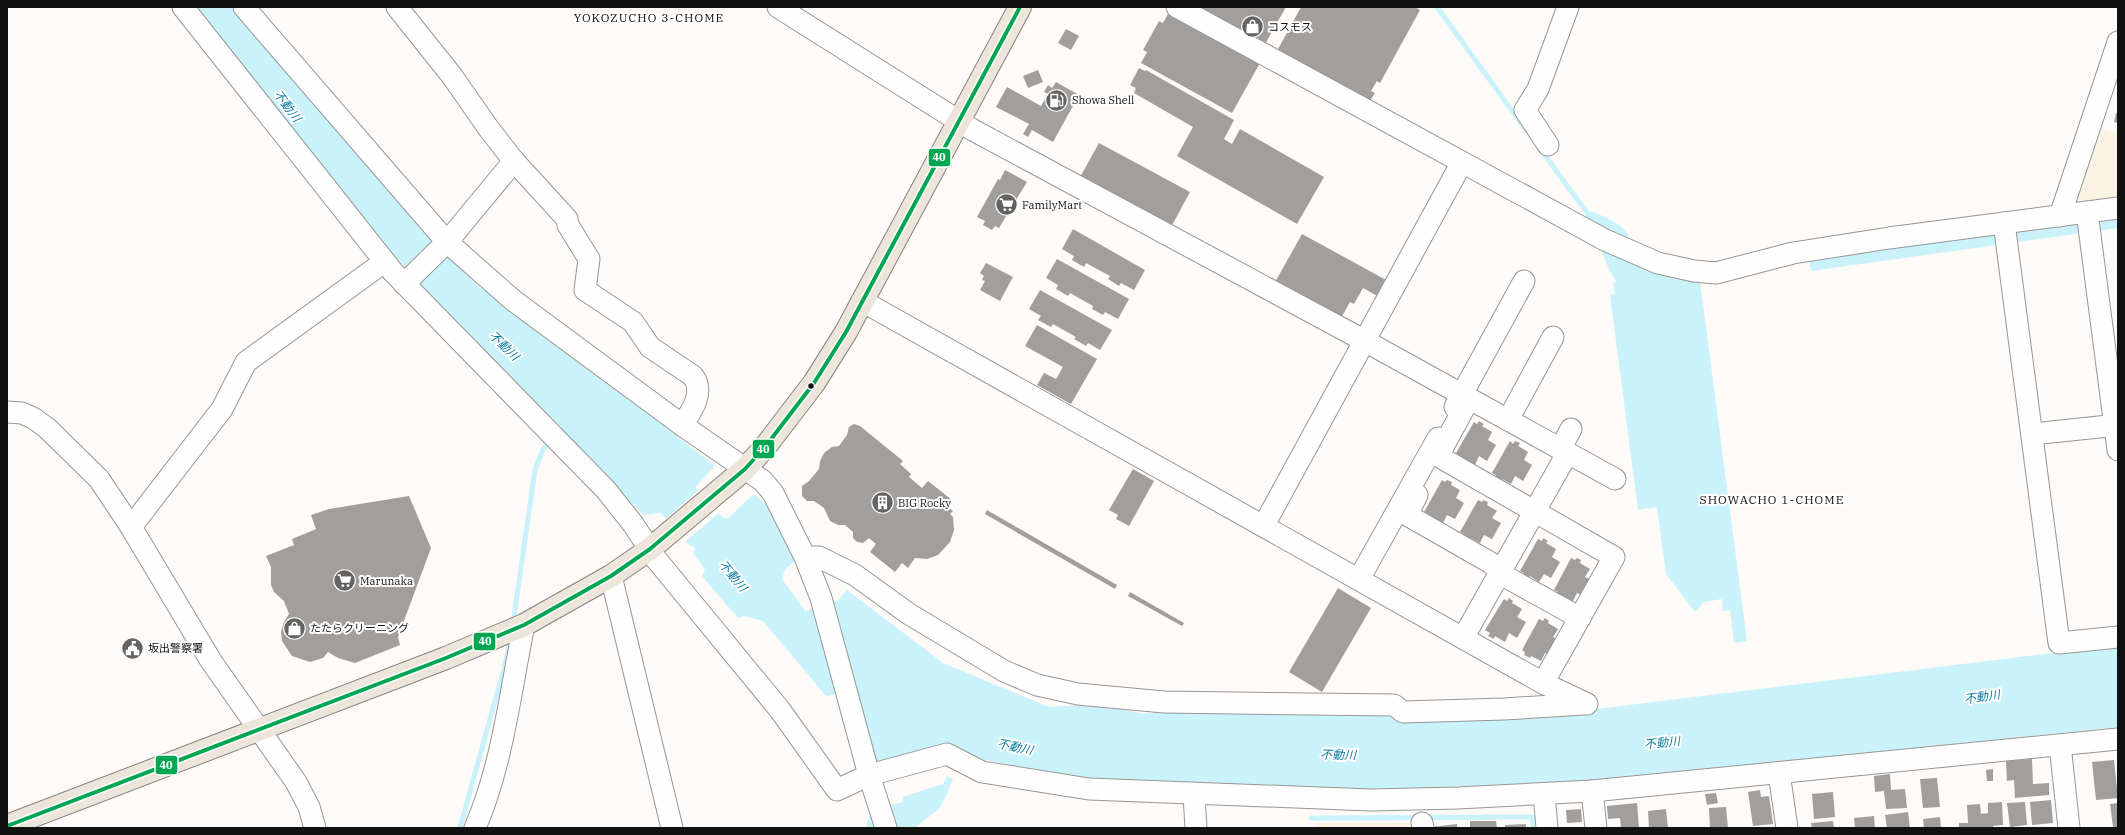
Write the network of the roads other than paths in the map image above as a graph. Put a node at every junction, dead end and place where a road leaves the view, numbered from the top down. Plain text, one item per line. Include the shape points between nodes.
1 (183, 7) edge
2 (244, 7) edge
3 (397, 7) edge
4 (778, 7) edge
5 (1020, 7) edge
6 (1177, 7) edge
7 (1568, 7) edge
8 (2118, 42) edge
9 (960, 121) junction
10 (1548, 145) dead end
11 (514, 161) junction
12 (1461, 164) junction
13 (2118, 208) edge
14 (2060, 216) junction
15 (2089, 222) junction
16 (2006, 233) junction
17 (444, 245) junction
18 (398, 274) junction
19 (1524, 281) dead end
20 (862, 301) junction
21 (1553, 337) dead end
22 (1365, 341) junction
23 (1465, 396) junction
24 (7, 412) edge
25 (1508, 420) junction
26 (2116, 425) edge
27 (682, 426) junction
28 (1571, 429) dead end
29 (2032, 434) junction
30 (2118, 450) edge
31 (1563, 451) junction
32 (1438, 456) junction
33 (745, 469) junction
34 (1615, 479) dead end
35 (1534, 511) junction
36 (1264, 525) junction
37 (131, 527) junction
38 (650, 549) junction
39 (804, 557) junction
40 (1501, 572) junction
41 (611, 576) junction
42 (1359, 580) junction
43 (1580, 618) junction
44 (515, 628) junction
45 (2118, 637) edge
46 (1463, 638) junction
47 (1543, 683) junction
48 (259, 729) junction
49 (2118, 738) edge
50 (2060, 745) junction
51 (1779, 773) junction
52 (868, 775) junction
53 (1592, 791) junction
54 (1544, 794) junction
55 (1194, 795) junction
56 (7, 826) edge
57 (315, 828) edge
58 (475, 828) edge
59 (672, 828) edge
60 (886, 828) edge
61 (1196, 828) edge
62 (1547, 828) edge
63 (1596, 828) edge
64 (1787, 828) edge
65 (2069, 828) edge

1 - 18 street
2 - 17 street
3 - 11 street via 452,76 488,129
4 - 9 street
5 - 9 main road
6 - 12 street
7 - 10 street via 1538,89 1525,110
8 - 14 street
9 - 20 main road
9 - 22 street
11 - 17 street
11 - 27 street via 567,220 587,254 585,290 633,322 650,348 693,376 698,382 699,389 693,409
12 - 16 street via 1633,254 1694,271 1716,273 1793,253 1889,238
12 - 22 street
13 - 15 street
14 - 15 street
14 - 16 street
15 - 26 street
16 - 29 street
17 - 18 street
17 - 27 street via 514,302
18 - 37 street via 246,362 222,409
18 - 38 street via 606,490
19 - 23 street
20 - 33 main road via 846,332 814,382
20 - 36 street via 1105,439
21 - 25 street
22 - 23 street
22 - 36 street
23 - 25 street
23 - 32 street
23 - 42 street
24 - 37 street via 22,413 47,428 99,479
25 - 31 street
26 - 29 street
26 - 30 street
27 - 33 street
28 - 31 street via 1564,442
29 - 45 street via 2059,643
31 - 34 street
31 - 35 street via 1562,461
32 - 35 street
32 - 40 street via 1406,515 1491,563
33 - 38 main road
33 - 39 street via 763,481 773,493
35 - 40 street
35 - 43 street via 1614,557
36 - 42 street
37 - 48 street via 211,661
38 - 41 main road
38 - 52 street via 780,710 837,790
39 - 47 street via 820,556 855,575 909,614 1004,671 1037,685 1078,694 1164,702 1394,705 1403,712 1587,704
39 - 52 street via 822,598
40 - 43 street
40 - 46 street
41 - 44 main road
41 - 59 street
42 - 46 street
43 - 47 street
44 - 48 main road via 446,658
44 - 58 street via 501,749
46 - 47 street
48 - 56 main road
48 - 57 street via 296,782 309,807
49 - 50 street
50 - 51 street
50 - 65 street
51 - 53 street
51 - 64 street
52 - 55 street via 947,754 982,772 1089,789
52 - 60 street
53 - 54 street
53 - 63 street
54 - 55 street via 1371,800
54 - 62 street
55 - 61 street

